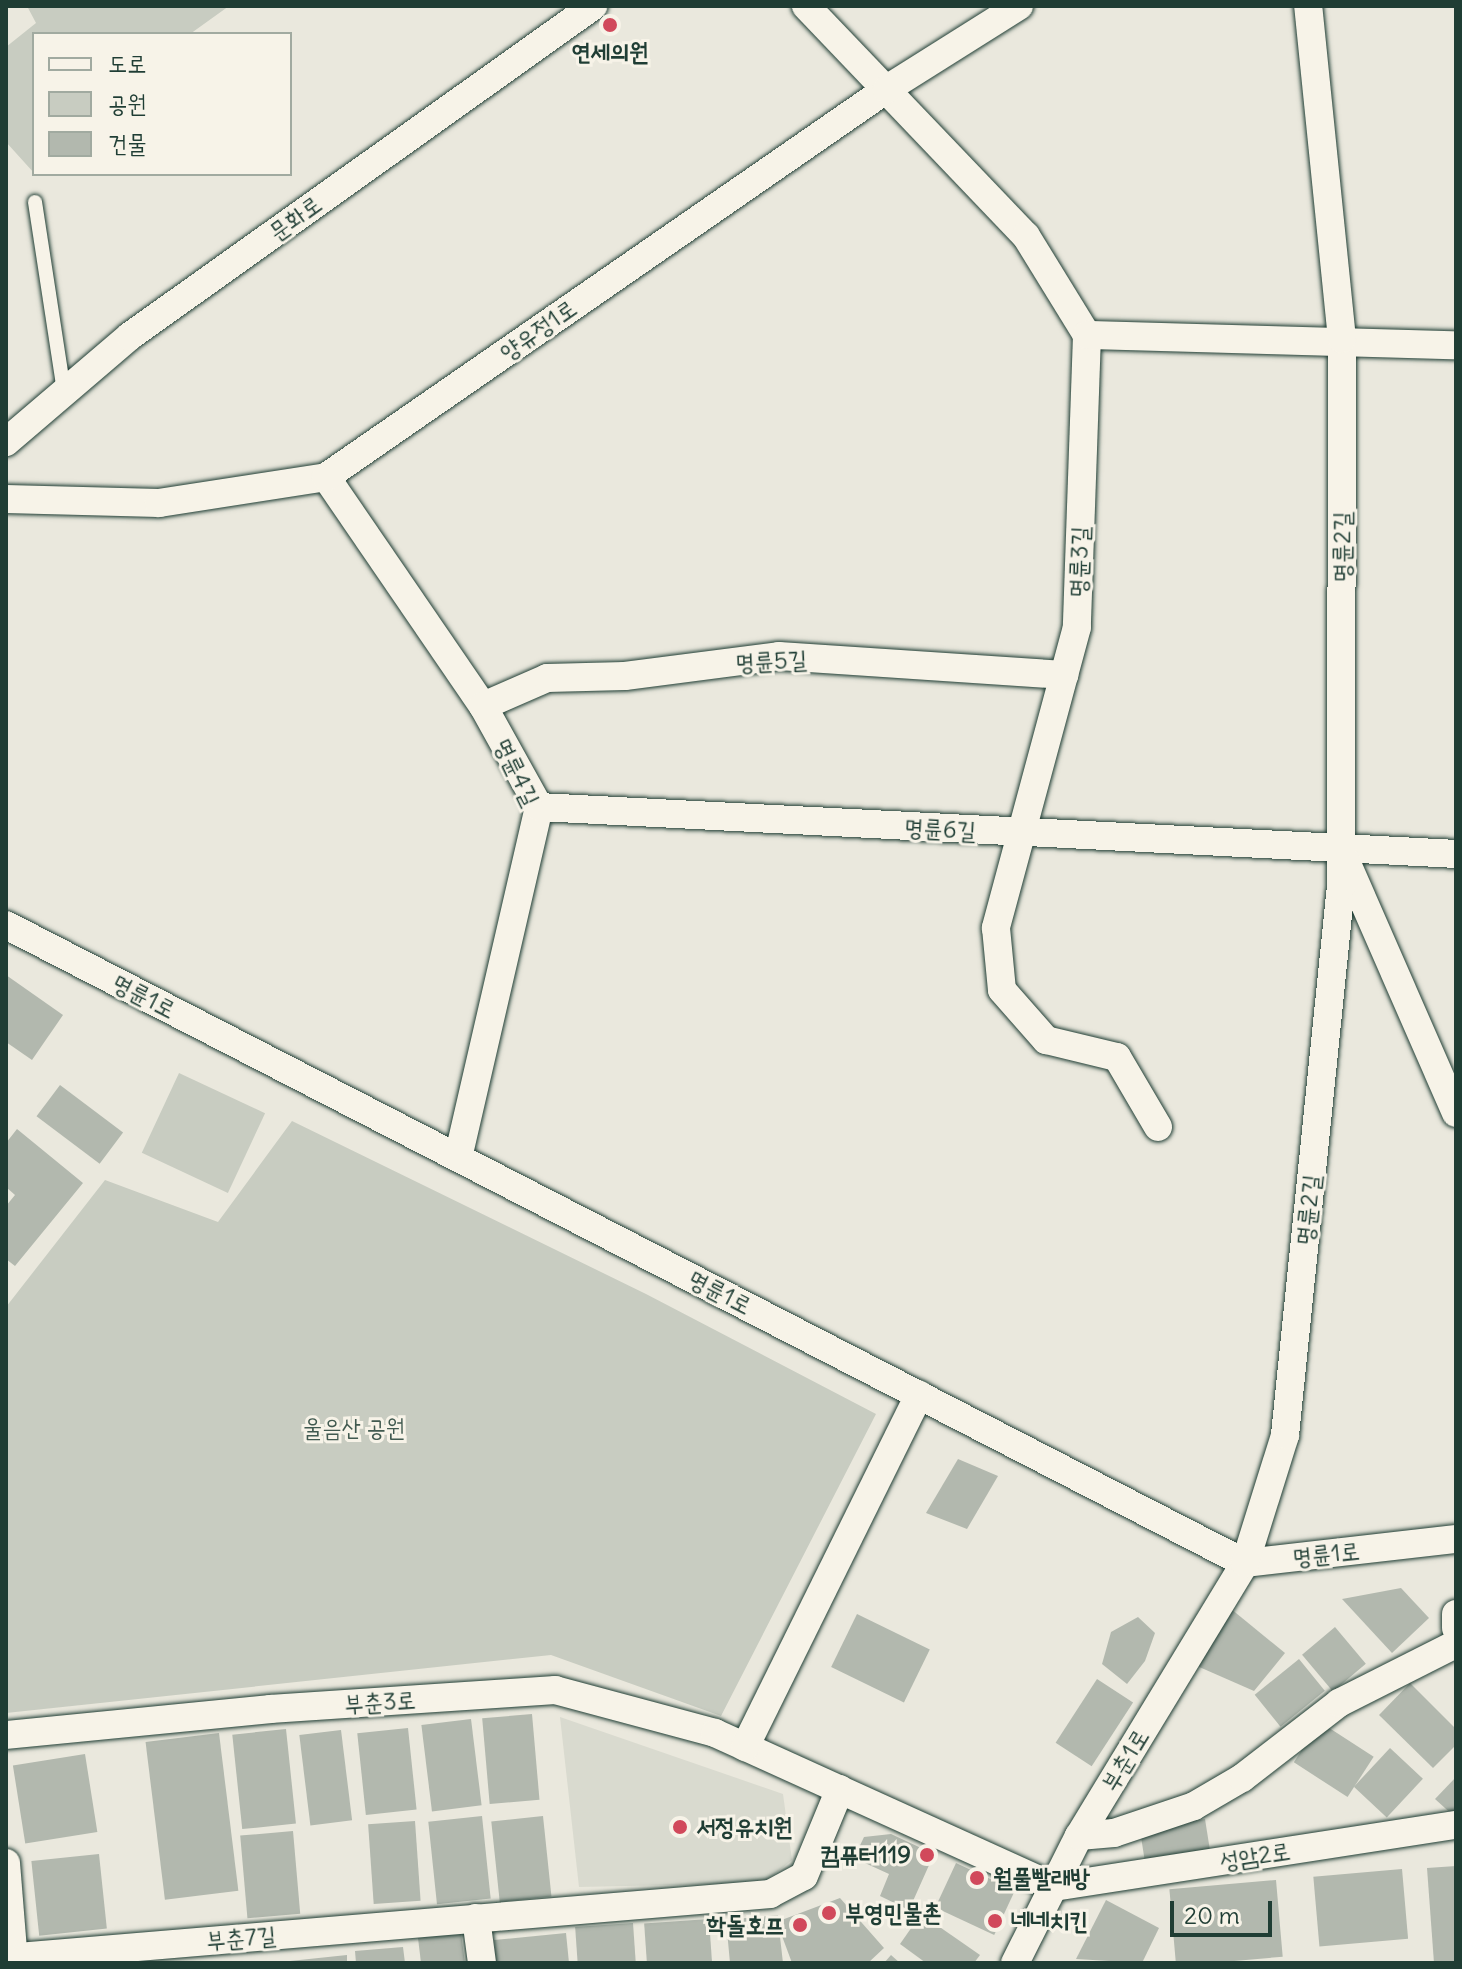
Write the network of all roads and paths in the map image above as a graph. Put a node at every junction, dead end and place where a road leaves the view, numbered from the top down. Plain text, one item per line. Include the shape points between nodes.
1 (593, 6) edge
2 (806, 6) edge
3 (1019, 6) edge
4 (1308, 6) edge
5 (887, 89) junction
6 (35, 202) dead end
7 (1087, 335) junction
8 (1342, 339) junction
9 (1456, 345) edge
10 (64, 392) junction
11 (6, 442) edge
12 (326, 477) junction
13 (6, 499) edge
14 (1064, 675) junction
15 (483, 706) junction
16 (539, 807) junction
17 (1023, 834) junction
18 (1342, 851) junction
19 (1456, 854) edge
20 (6, 925) edge
21 (1456, 1113) edge
22 (1158, 1127) dead end
23 (458, 1158) junction
24 (919, 1395) junction
25 (1456, 1539) edge
26 (1245, 1563) junction
27 (1456, 1614) edge
28 (1456, 1628) edge
29 (1456, 1644) edge
30 (6, 1735) edge
31 (745, 1747) junction
32 (840, 1789) junction
33 (1456, 1825) edge
34 (1079, 1836) junction
35 (6, 1863) edge
36 (1054, 1887) junction
37 (476, 1918) junction
38 (11, 1960) edge
39 (482, 1963) edge
40 (1015, 1963) edge

1 - 10 street, 문화로 via 130,336
2 - 5 street
3 - 5 street, 양유정1로
4 - 8 street, 명륜2길
5 - 7 street via 1026,236
5 - 12 street, 양유정1로
6 - 10 lane
7 - 8 street
7 - 14 street, 명륜3길 via 1077,627
8 - 9 street
8 - 18 street, 명륜2길
10 - 11 street, 문화로
12 - 13 street, 양유정1로 via 159,503
12 - 15 street, 명륜4길
14 - 15 street, 명륜5길 via 779,656 625,676 547,678
14 - 17 street, 명륜3길
15 - 16 street, 명륜4길
16 - 17 street, 명륜6길
16 - 23 street, 명륜4길
17 - 18 street, 명륜6길
17 - 22 street, 명륜3길 via 996,928 1002,990 1046,1040 1117,1057
18 - 19 street, 명륜6길
18 - 21 street, 명륜2길
18 - 26 street, 명륜2길 via 1285,1435
20 - 23 street, 명륜1로
23 - 24 street, 명륜1로
24 - 26 street, 명륜1로
24 - 31 street
25 - 26 street, 명륜1로
26 - 34 street, 부춘1로
27 - 28 street
29 - 34 street via 1339,1703 1242,1778 1194,1806 1114,1833
30 - 31 street, 부춘3로 via 270,1709 555,1690 715,1733
31 - 32 street, 부춘3로
32 - 36 street, 부춘3로
32 - 37 street, 부춘7길 via 804,1876 780,1892
33 - 36 street, 성암2로
34 - 36 street, 부춘1로
35 - 38 street
36 - 40 street, 부춘1로
37 - 38 street, 부춘7길
37 - 39 street

